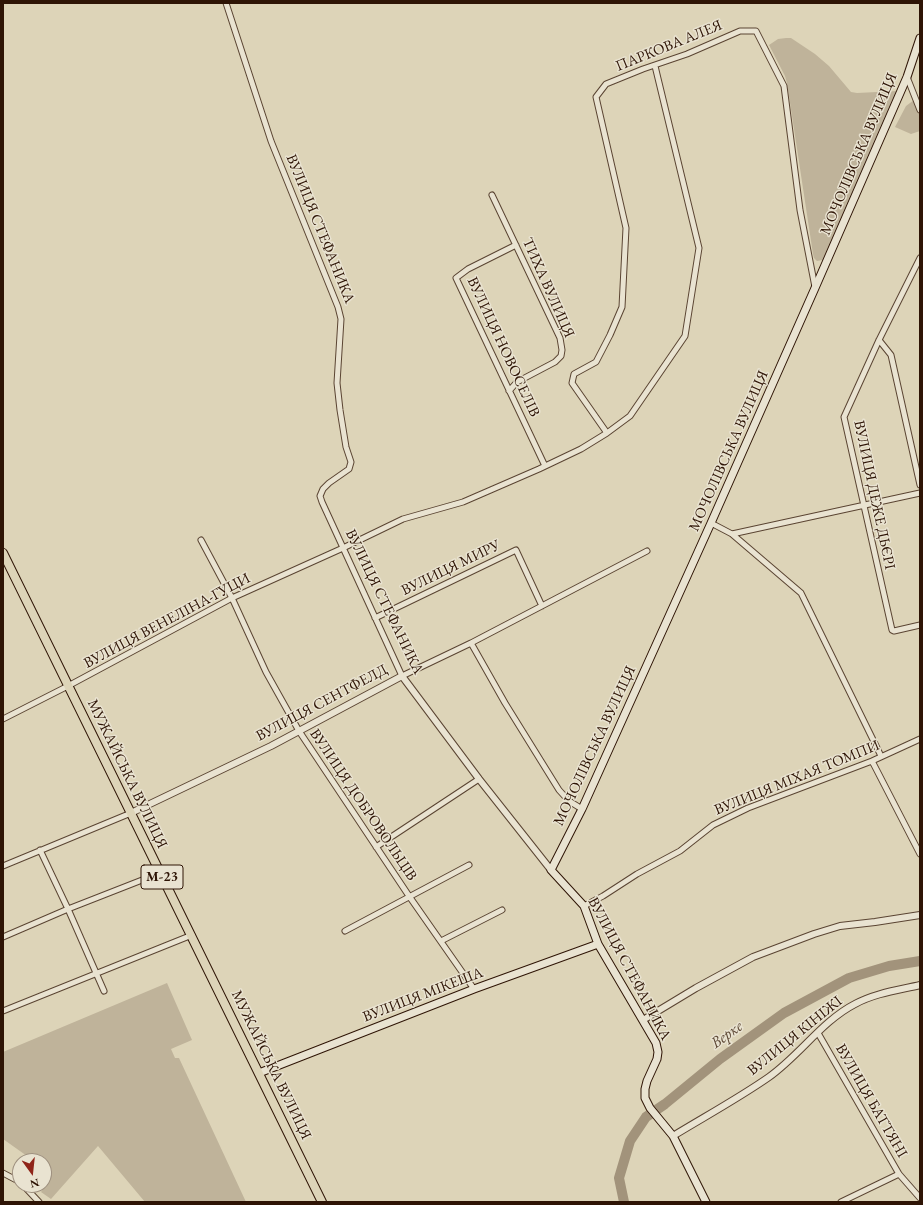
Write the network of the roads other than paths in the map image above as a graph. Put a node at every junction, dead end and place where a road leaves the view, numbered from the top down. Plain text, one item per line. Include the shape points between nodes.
1 (226, 3) edge
2 (920, 38) edge
3 (655, 66) junction
4 (907, 77) junction
5 (920, 110) edge
6 (492, 195) dead end
7 (516, 245) junction
8 (920, 258) edge
9 (815, 288) junction
10 (879, 340) junction
11 (509, 391) junction
12 (607, 434) junction
13 (545, 466) junction
14 (918, 471) edge
15 (920, 485) edge
16 (920, 493) edge
17 (863, 505) junction
18 (712, 523) junction
19 (732, 534) junction
20 (201, 540) dead end
21 (343, 548) junction
22 (647, 551) dead end
23 (3, 553) edge
24 (232, 598) junction
25 (542, 606) junction
26 (375, 618) junction
27 (920, 625) edge
28 (471, 643) junction
29 (402, 676) junction
30 (68, 686) junction
31 (3, 718) edge
32 (299, 731) junction
33 (920, 739) edge
34 (881, 756) junction
35 (872, 761) junction
36 (479, 779) junction
37 (582, 809) junction
38 (131, 813) junction
39 (376, 847) junction
40 (40, 850) junction
41 (920, 854) edge
42 (469, 865) dead end
43 (3, 866) edge
44 (551, 870) junction
45 (160, 873) junction
46 (409, 896) junction
47 (584, 906) junction
48 (68, 909) junction
49 (502, 910) dead end
50 (920, 915) edge
51 (345, 931) dead end
52 (192, 935) junction
53 (3, 937) edge
54 (441, 941) junction
55 (598, 944) junction
56 (96, 972) junction
57 (920, 985) edge
58 (474, 989) junction
59 (104, 991) dead end
60 (3, 1011) edge
61 (643, 1020) junction
62 (818, 1033) junction
63 (259, 1073) junction
64 (673, 1136) junction
65 (3, 1173) edge
66 (899, 1174) junction
67 (12, 1178) edge
68 (31, 1193) edge
69 (920, 1198) edge
70 (39, 1202) edge
71 (322, 1202) edge
72 (706, 1202) edge
73 (841, 1202) edge

1 - 21 street, ВУЛИЦЯ СТЕФАНИКА via 271,141 341,319 338,384 346,447 351,462 349,469 328,483 320,496
2 - 4 main road, МОЧОЛІВСЬКА ВУЛИЦЯ
3 - 9 street, ПАРКОВА АЛЕЯ via 740,31 756,31 784,86 800,210
3 - 12 street, ВУЛИЦЯ ВЕНЕЛІНА-ГУЦИ via 699,248 685,336 630,416
3 - 12 street, ПАРКОВА АЛЕЯ via 606,84 596,97 626,228 622,307 596,362 574,374 572,383
4 - 5 street
4 - 9 main road, МОЧОЛІВСЬКА ВУЛИЦЯ
6 - 7 street, ТИХА ВУЛИЦЯ
7 - 11 street, ТИХА ВУЛИЦЯ via 560,338 562,350 561,356 555,362 517,382
7 - 11 street, ВУЛИЦЯ НОВОСЕЛІВ via 468,269 456,278
8 - 10 street, ВУЛИЦЯ ДЕЖЕ ДЬЄРІ
9 - 18 main road, МОЧОЛІВСЬКА ВУЛИЦЯ
10 - 14 street via 891,355
10 - 17 street, ВУЛИЦЯ ДЕЖЕ ДЬЄРІ via 844,417
11 - 13 street, ВУЛИЦЯ НОВОСЕЛІВ
12 - 13 street, ВУЛИЦЯ ВЕНЕЛІНА-ГУЦИ
13 - 21 street, ВУЛИЦЯ ВЕНЕЛІНА-ГУЦИ via 462,502 404,519
14 - 15 street
16 - 17 street
17 - 19 street
17 - 27 street, ВУЛИЦЯ ДЕЖЕ ДЬЄРІ via 892,630
18 - 19 street
18 - 37 main road, МОЧОЛІВСЬКА ВУЛИЦЯ
19 - 34 street via 801,593
20 - 24 street, ВУЛИЦЯ ДОБРОВОЛЬЦІВ
21 - 24 street, ВУЛИЦЯ ВЕНЕЛІНА-ГУЦИ
21 - 26 street, ВУЛИЦЯ СТЕФАНИКА
22 - 25 street, ВУЛИЦЯ СЕНТФЕЛД
23 - 30 highway, МУЖАЙСЬКА ВУЛИЦЯ / М-23
24 - 30 street, ВУЛИЦЯ ВЕНЕЛІНА-ГУЦИ
24 - 32 street, ВУЛИЦЯ ДОБРОВОЛЬЦІВ via 266,672
25 - 26 street, ВУЛИЦЯ МИРУ via 516,550
25 - 28 street, ВУЛИЦЯ СЕНТФЕЛД
26 - 29 street, ВУЛИЦЯ СТЕФАНИКА
28 - 29 street, ВУЛИЦЯ СЕНТФЕЛД
28 - 37 street via 560,790 569,801
29 - 32 street, ВУЛИЦЯ СЕНТФЕЛД
29 - 36 street, ВУЛИЦЯ СТЕФАНИКА
30 - 31 street, ВУЛИЦЯ ВЕНЕЛІНА-ГУЦИ
30 - 38 highway, МУЖАЙСЬКА ВУЛИЦЯ / М-23
32 - 38 street, ВУЛИЦЯ СЕНТФЕЛД
32 - 39 street, ВУЛИЦЯ ДОБРОВОЛЬЦІВ
33 - 34 street, ВУЛИЦЯ МІХАЯ ТОМПИ
34 - 35 street, ВУЛИЦЯ МІХАЯ ТОМПИ
35 - 41 street
35 - 47 street, ВУЛИЦЯ МІХАЯ ТОМПИ via 748,808 713,826 680,851
36 - 39 street
36 - 44 street, ВУЛИЦЯ СТЕФАНИКА
37 - 44 main road, МОЧОЛІВСЬКА ВУЛИЦЯ
38 - 40 street, ВУЛИЦЯ СЕНТФЕЛД
38 - 45 highway, МУЖАЙСЬКА ВУЛИЦЯ / М-23
39 - 46 street, ВУЛИЦЯ ДОБРОВОЛЬЦІВ
40 - 43 street, ВУЛИЦЯ СЕНТФЕЛД
40 - 48 street
42 - 46 street
44 - 47 main road, ВУЛИЦЯ СТЕФАНИКА
45 - 48 street
45 - 52 highway, МУЖАЙСЬКА ВУЛИЦЯ / М-23
46 - 51 street
46 - 54 street, ВУЛИЦЯ ДОБРОВОЛЬЦІВ
47 - 55 main road, ВУЛИЦЯ СТЕФАНИКА
48 - 53 street
48 - 56 street
49 - 54 street
50 - 61 street via 840,926 753,957
52 - 56 street
52 - 63 highway, МУЖАЙСЬКА ВУЛИЦЯ / М-23
54 - 58 street, ВУЛИЦЯ ДОБРОВОЛЬЦІВ
55 - 58 main road, ВУЛИЦЯ МІКЕША
55 - 61 main road, ВУЛИЦЯ СТЕФАНИКА
56 - 59 street
56 - 60 street
57 - 62 street, ВУЛИЦЯ КІНІЖІ via 874,996 855,1004 830,1021
58 - 63 main road, ВУЛИЦЯ МІКЕША
61 - 64 main road, ВУЛИЦЯ СТЕФАНИКА via 656,1043 658,1052 647,1081 645,1098
62 - 64 street, ВУЛИЦЯ КІНІЖІ via 770,1076
62 - 66 street, ВУЛИЦЯ БАТТЯНІ
63 - 71 highway, МУЖАЙСЬКА ВУЛИЦЯ / М-23
64 - 72 main road, ВУЛИЦЯ СТЕФАНИКА
65 - 67 street
66 - 69 street, ВУЛИЦЯ БАТТЯНІ
66 - 73 street
68 - 70 street

